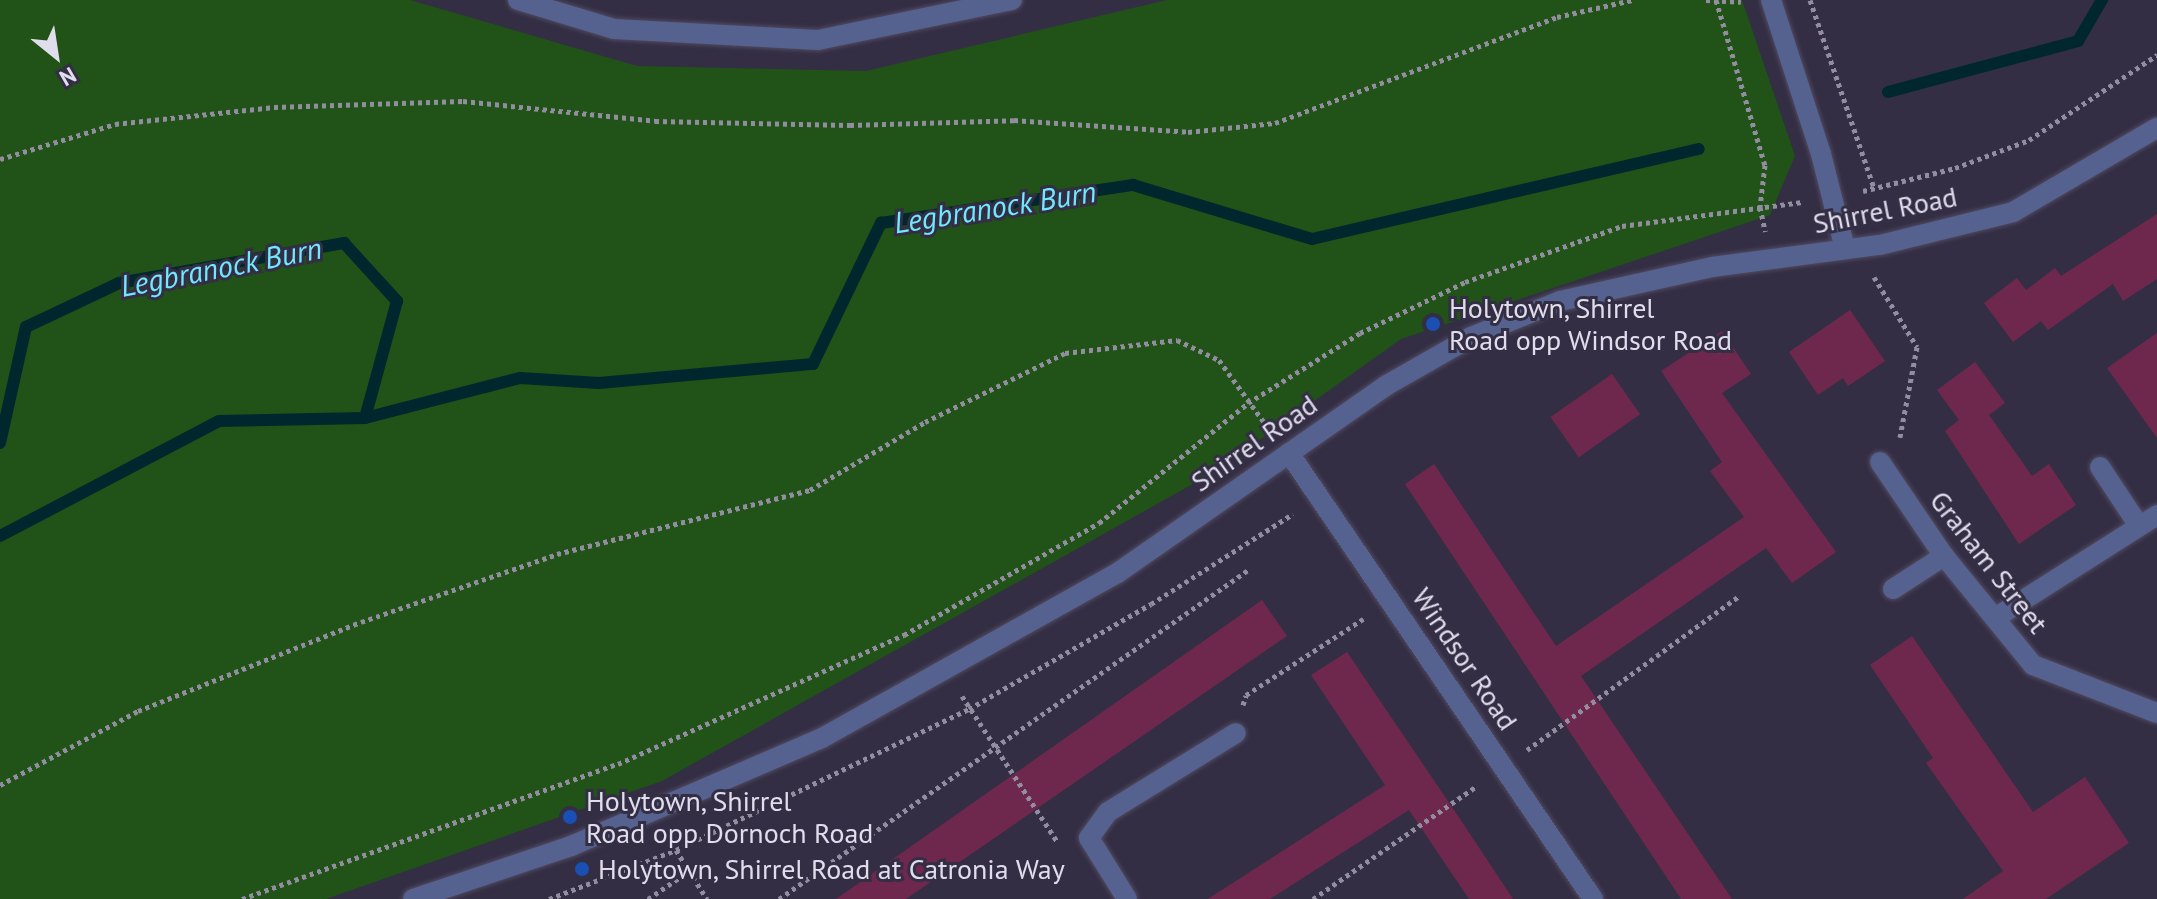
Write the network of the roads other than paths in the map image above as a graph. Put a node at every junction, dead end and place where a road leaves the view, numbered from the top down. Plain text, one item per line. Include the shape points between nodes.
1 (518, 0) edge
2 (1012, 0) edge
3 (1771, 0) edge
4 (2157, 128) edge
5 (1852, 248) junction
6 (1289, 453) junction
7 (1880, 462) road end
8 (2100, 467) dead end
9 (2148, 520) edge
10 (1944, 556) junction
11 (1893, 589) dead end
12 (1995, 618) junction
13 (2157, 713) edge
14 (1236, 733) road end
15 (413, 899) edge
16 (1127, 899) edge
17 (1593, 899) edge

1 - 2 street via 614,29 818,40
3 - 5 street via 1821,154 1830,199
4 - 5 street, Shirrel Road via 2013,212
5 - 6 street, Shirrel Road via 1712,267 1560,301 1471,337 1387,385
6 - 15 street, Shirrel Road via 1116,574 822,738 571,846
6 - 17 street, Windsor Road
7 - 10 street, Graham Street
8 - 9 street
9 - 12 street
10 - 11 street
10 - 12 street, Graham Street
12 - 13 street, Graham Street via 2033,665
14 - 16 street via 1108,812 1089,838

